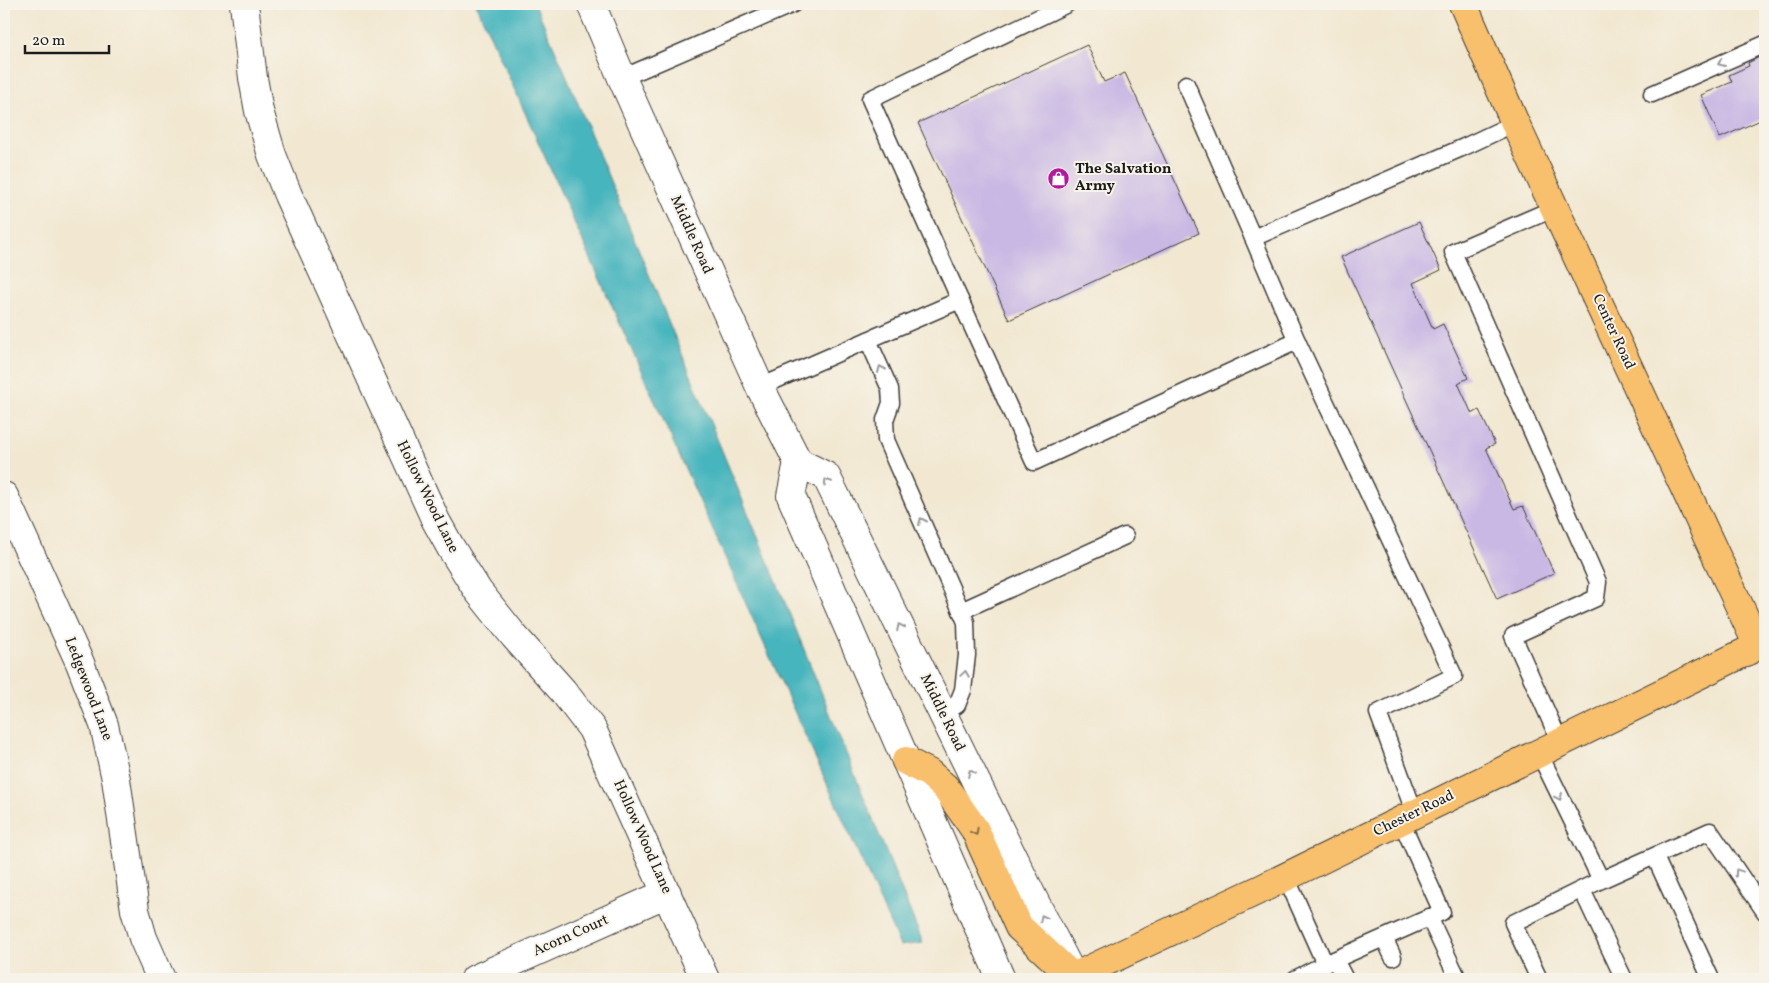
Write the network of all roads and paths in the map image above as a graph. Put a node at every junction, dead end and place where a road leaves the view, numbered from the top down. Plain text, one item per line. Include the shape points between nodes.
1 (244, 4) edge
2 (591, 4) edge
3 (793, 4) edge
4 (1067, 4) edge
5 (1464, 4) edge
6 (1765, 44) edge
7 (622, 78) junction
8 (1186, 84) dead end
9 (1652, 94) dead end
10 (1515, 123) junction
11 (1555, 208) junction
12 (1253, 238) junction
13 (960, 300) junction
14 (868, 340) junction
15 (1298, 341) junction
16 (760, 387) junction
17 (798, 462) junction
18 (4, 496) edge
19 (1124, 536) dead end
20 (961, 611) junction
21 (1762, 653) edge
22 (942, 714) junction
23 (1550, 748) junction
24 (906, 761) junction
25 (1408, 817) junction
26 (1655, 857) junction
27 (1286, 877) junction
28 (1601, 880) junction
29 (1582, 890) junction
30 (667, 893) junction
31 (1765, 912) edge
32 (1429, 917) junction
33 (1384, 938) junction
34 (1393, 958) dead end
35 (1330, 962) junction
36 (161, 979) edge
37 (475, 979) edge
38 (705, 979) edge
39 (1000, 979) edge
40 (1072, 979) edge
41 (1296, 979) edge
42 (1345, 979) edge
43 (1458, 979) edge
44 (1539, 979) edge
45 (1624, 979) edge
46 (1711, 979) edge

1 - 30 street, Hollow Wood Lane via 255,94 275,162 436,522 489,606 592,729
2 - 7 street, Middle Road
3 - 7 lane
4 - 13 lane via 870,98
5 - 10 main road, Center Road
6 -> 9 lane
7 - 16 street, Middle Road
8 - 12 lane
10 - 11 main road, Center Road
10 - 12 lane
11 - 21 main road, Center Road
11 - 23 lane via 1452,252 1598,582 1596,598 1513,636
12 - 15 lane
13 - 14 lane
13 - 15 lane via 1034,462
14 - 16 lane
20 -> 14 lane via 886,440 885,420 890,389
15 - 25 lane via 1454,676 1378,713
16 - 17 street, Middle Road
22 -> 17 street, Middle Road via 826,476
17 - 24 street via 791,496
18 - 36 street, Ledgewood Lane via 80,663 104,725 116,779 135,910
19 - 20 lane
22 -> 20 lane via 957,705 962,690 967,655 966,622
21 - 23 main road, Chester Road
40 -> 22 street, Middle Road
23 - 25 main road, Chester Road
23 -> 28 lane
24 - 39 street
24 -> 40 main road via 929,773 945,787 975,830 1019,927
25 - 27 main road, Chester Road
25 - 32 lane via 1442,912
26 - 28 lane
31 -> 26 lane via 1710,831
26 - 46 lane
27 - 35 lane
27 - 40 main road, Chester Road
28 - 29 lane
29 - 44 lane via 1513,923
29 - 45 lane
30 - 37 street, Acorn Court
30 - 38 street, Hollow Wood Lane
32 - 33 lane
32 - 43 lane
33 - 34 lane
33 - 35 lane
35 - 41 lane
35 - 42 lane

